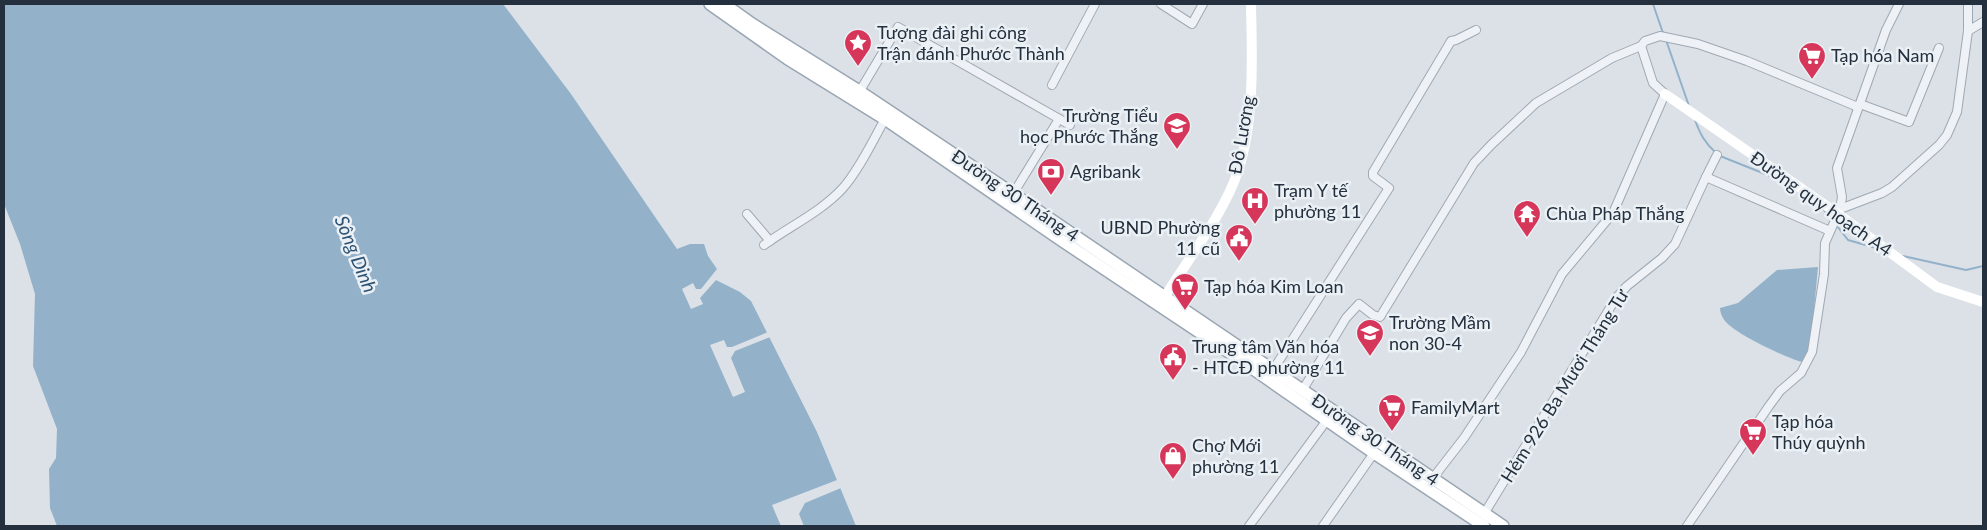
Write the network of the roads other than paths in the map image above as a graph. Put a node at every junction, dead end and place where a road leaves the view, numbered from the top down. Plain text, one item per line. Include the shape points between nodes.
1 (710, 4) edge
2 (724, 4) edge
3 (1095, 4) edge
4 (1160, 4) edge
5 (1203, 4) edge
6 (1251, 4) edge
7 (1899, 4) edge
8 (1968, 4) edge
9 (1983, 22) edge
10 (1476, 30) dead end
11 (1968, 31) junction
12 (1641, 46) junction
13 (1939, 48) dead end
14 (802, 62) junction
15 (1052, 85) dead end
16 (1665, 94) junction
17 (857, 96) junction
18 (1859, 105) junction
19 (887, 115) junction
20 (1059, 119) junction
21 (1070, 125) dead end
22 (1717, 155) dead end
23 (1706, 176) junction
24 (987, 183) junction
25 (1013, 194) junction
26 (1839, 212) junction
27 (747, 214) dead end
28 (1830, 231) junction
29 (1162, 300) junction
30 (1983, 302) edge
31 (1273, 370) junction
32 (1302, 391) junction
33 (1327, 420) junction
34 (1374, 453) junction
35 (1433, 478) junction
36 (1484, 514) junction
37 (1249, 526) edge
38 (1323, 526) edge
39 (1484, 526) edge
40 (1503, 526) edge
41 (1687, 526) edge

1 - 14 main road, Đường 30 Tháng 4 via 788,59
2 - 14 main road, Đường 30 Tháng 4
3 - 15 street
4 - 5 street via 1192,24
6 - 29 street, Đô Lương via 1251,101 1239,170 1219,211
7 - 18 street via 1886,30
8 - 11 street
9 - 11 street
10 - 31 street via 1450,41 1373,172 1373,176 1389,188
11 - 26 street via 1957,112 1947,135 1892,187
12 - 16 street via 1653,83
12 - 18 street via 1645,41 1660,36 1698,44
12 - 32 street via 1612,58 1536,103 1482,153 1380,318 1359,304 1346,318
13 - 18 street via 1909,122
14 - 17 main road, Đường 30 Tháng 4
16 - 26 street, Đường quy hoạch A4
16 - 35 street via 1613,213 1562,274 1521,352 1464,438
17 - 19 main road, Đường 30 Tháng 4
17 - 20 street via 898,27
18 - 26 street via 1837,168 1842,196
19 - 24 main road, Đường 30 Tháng 4
19 - 27 street via 843,188 805,219 767,242
20 - 21 street
20 - 25 street
22 - 23 street, Hẻm 926 Ba Mươi Tháng Tư
23 - 28 street
23 - 36 street, Hẻm 926 Ba Mươi Tháng Tư via 1676,244 1616,298
24 - 25 main road, Đường 30 Tháng 4
24 - 29 main road, Đường 30 Tháng 4
25 - 29 main road, Đường 30 Tháng 4
26 - 28 street
26 - 30 street, Đường quy hoạch A4 via 1937,287
28 - 41 street via 1825,243 1824,274 1812,352 1807,364 1780,391
29 - 31 main road, Đường 30 Tháng 4
29 - 33 main road, Đường 30 Tháng 4
31 - 32 main road, Đường 30 Tháng 4
32 - 35 main road, Đường 30 Tháng 4
33 - 34 main road, Đường 30 Tháng 4
33 - 37 street
34 - 38 street
34 - 39 main road, Đường 30 Tháng 4
35 - 36 main road, Đường 30 Tháng 4
36 - 40 main road, Đường 30 Tháng 4

